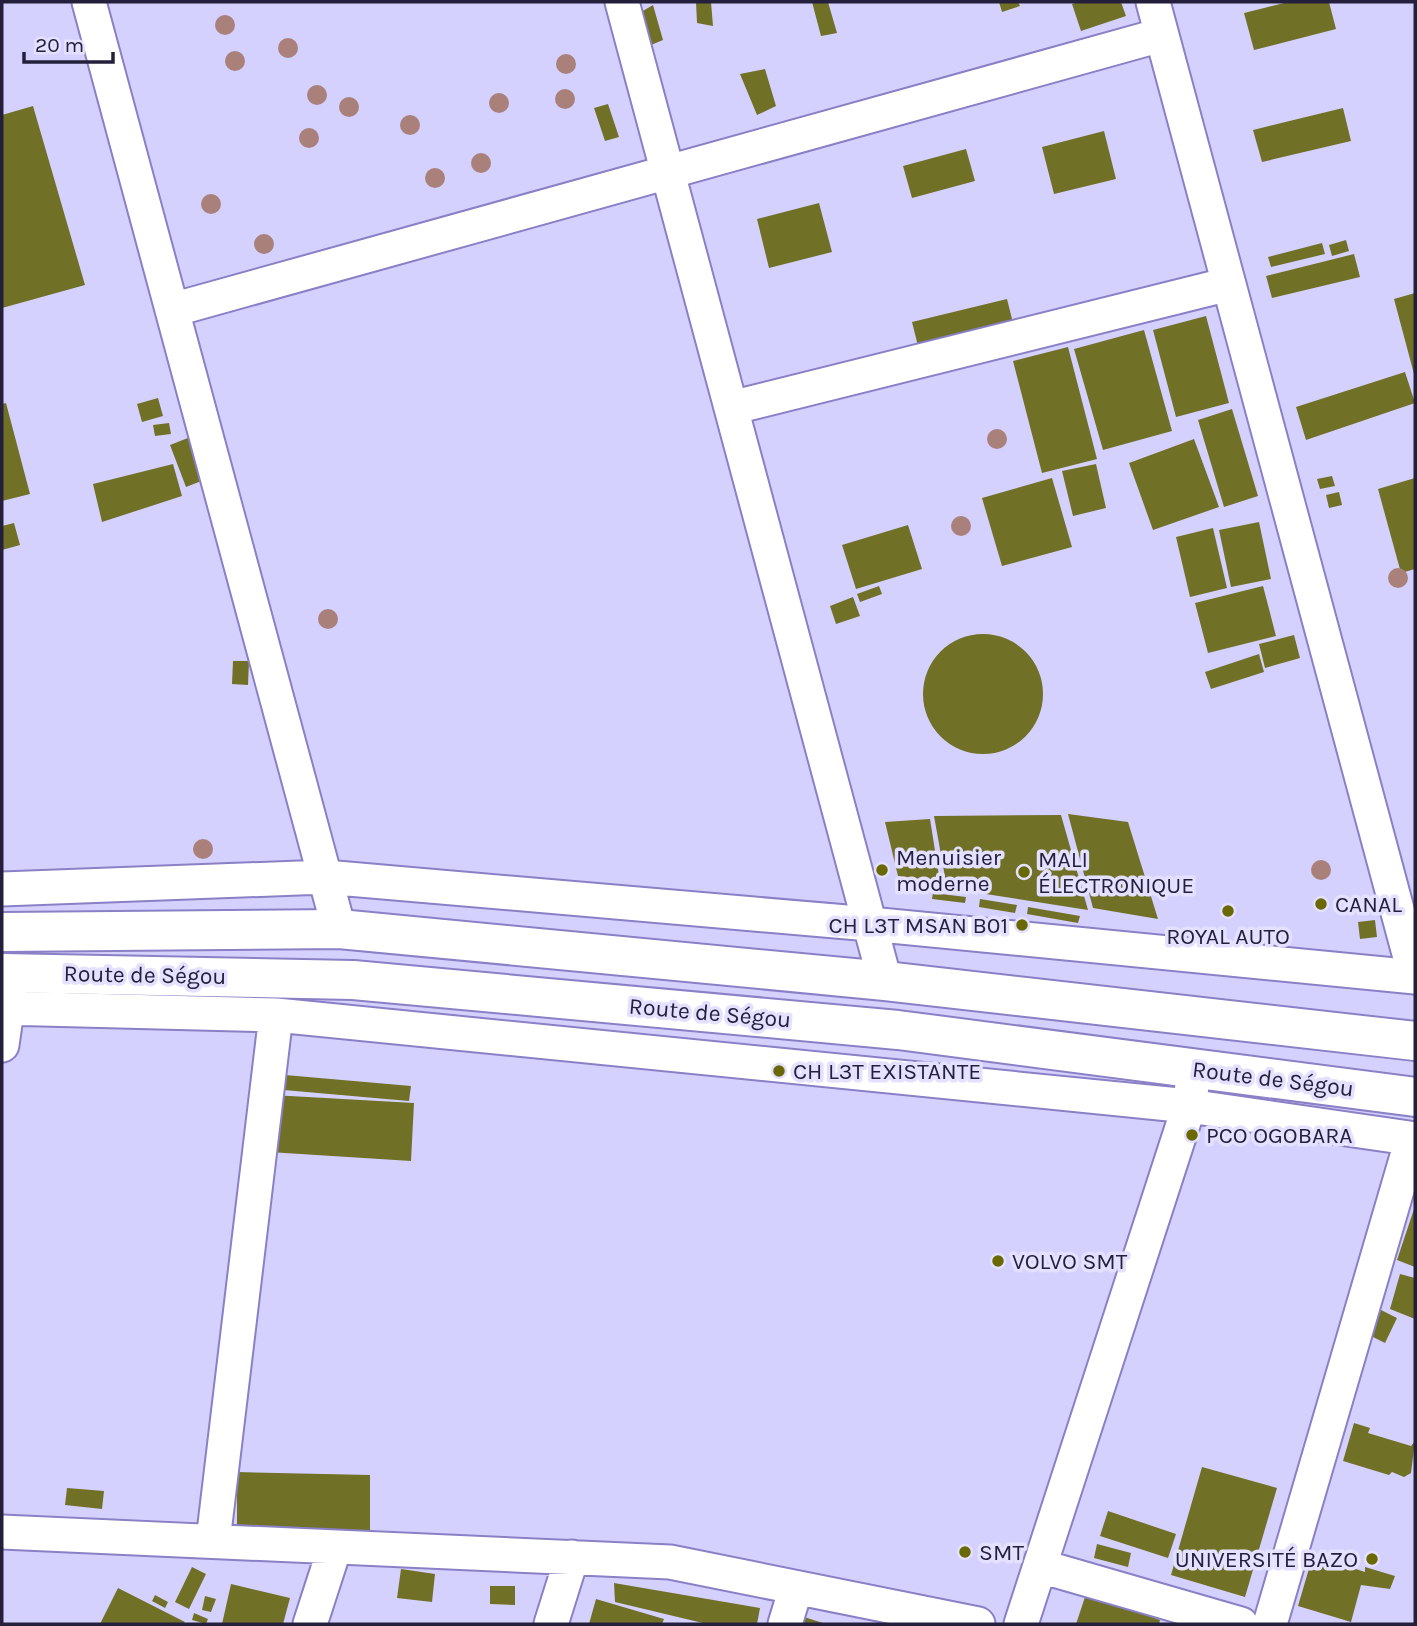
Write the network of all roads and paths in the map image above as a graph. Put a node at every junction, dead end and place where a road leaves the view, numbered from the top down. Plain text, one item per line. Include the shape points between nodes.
1 (89, 2) edge
2 (622, 2) edge
3 (1153, 2) edge
4 (1161, 35) junction
5 (667, 170) junction
6 (1229, 284) junction
7 (172, 310) junction
8 (731, 408) junction
9 (325, 877) junction
10 (2, 889) edge
11 (870, 924) junction
12 (339, 929) junction
13 (2, 932) edge
14 (1415, 976) edge
15 (885, 981) junction
16 (6, 990) edge
17 (276, 1015) junction
18 (1415, 1041) edge
19 (2, 1045) edge
20 (1196, 1069) junction
21 (1415, 1097) edge
22 (1189, 1106) junction
23 (1414, 1139) edge
24 (2, 1532) edge
25 (213, 1541) junction
26 (335, 1546) junction
27 (572, 1558) junction
28 (1040, 1566) junction
29 (796, 1588) junction
30 (310, 1624) edge
31 (551, 1624) edge
32 (785, 1624) edge
33 (978, 1624) edge
34 (1021, 1624) edge
35 (1241, 1624) edge
36 (1270, 1624) edge

1 - 7 street
2 - 5 street
3 - 4 street
4 - 5 street
4 - 6 street
5 - 7 street
5 - 8 street
6 - 8 street
6 - 14 street
7 - 9 street
8 - 11 street
9 - 10 street
9 - 11 street
9 - 12 street
11 - 14 street
11 - 15 street
12 - 13 highway, Route de Ségou
12 - 15 highway, Route de Ségou
15 - 18 highway, Route de Ségou
16 - 17 street
16 - 19 street
16 - 20 highway, Route de Ségou via 353,980 898,1030
17 - 22 street
17 - 25 street
20 - 21 highway, Route de Ségou
20 - 22 street
22 - 23 street
22 - 28 street
23 - 36 street
24 - 25 street
25 - 26 street
26 - 27 street
26 - 30 street
27 - 29 street via 670,1562
27 - 31 street
28 - 34 street
28 - 35 street
29 - 32 street
29 - 33 street

